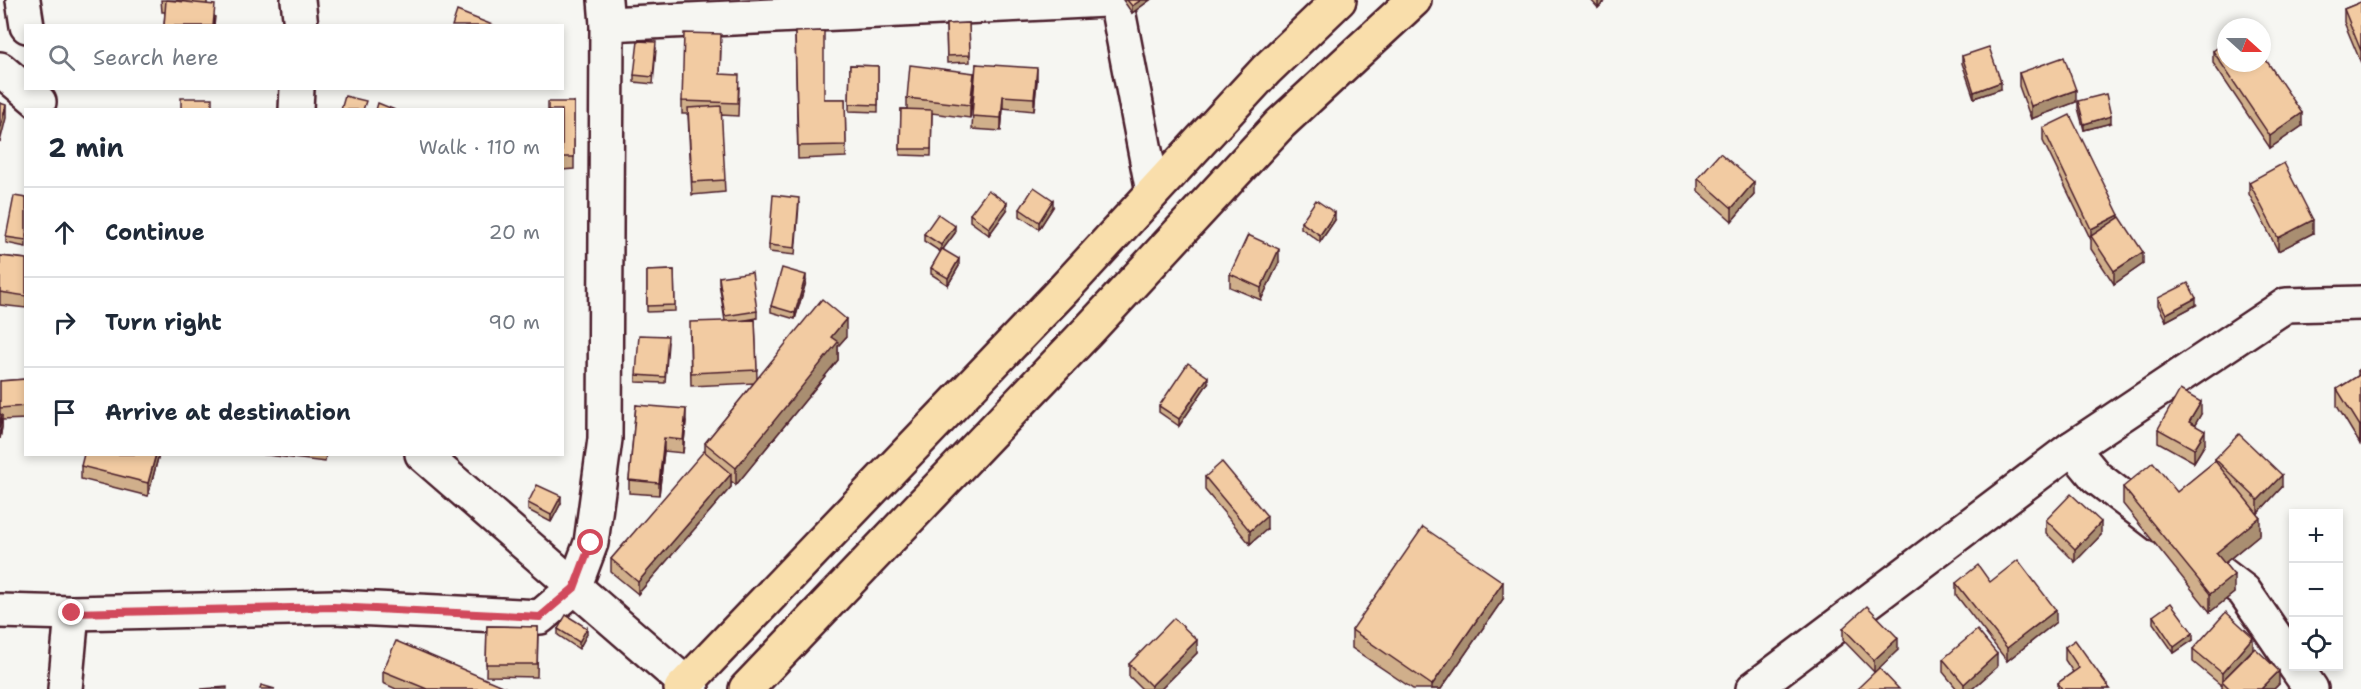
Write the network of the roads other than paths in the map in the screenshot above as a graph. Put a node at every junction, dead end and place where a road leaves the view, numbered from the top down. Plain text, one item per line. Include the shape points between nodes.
1 (23, 0) edge
2 (298, 0) edge
3 (1106, 0) edge
4 (1116, 0) edge
5 (1339, 0) edge
6 (1414, 0) edge
7 (606, 12) edge
8 (27, 24) edge
9 (301, 24) edge
10 (0, 69) edge
11 (24, 87) edge
12 (28, 90) edge
13 (297, 90) edge
14 (41, 100) edge
15 (296, 108) edge
16 (1153, 192) junction
17 (2361, 303) edge
18 (2072, 448) junction
19 (424, 456) edge
20 (574, 588) junction
21 (0, 611) edge
22 (72, 613) junction
23 (2289, 658) edge
24 (2298, 671) edge
25 (1761, 686) edge
26 (686, 687) edge
27 (65, 689) edge
28 (746, 689) edge
29 (2311, 689) edge

1 - 8 street
2 - 9 street
3 - 7 street
4 - 16 street
5 - 16 main road via 1266,70
6 - 28 main road via 1280,124
7 - 20 street via 605,439 591,543
10 - 11 street
12 - 14 street
13 - 15 street
16 - 26 main road
17 - 18 street via 2286,305
18 - 23 street via 2096,477 2244,591
18 - 25 street
19 - 20 street
20 - 22 street via 540,617 334,607
20 - 26 street
21 - 22 street
22 - 27 street
24 - 29 street

